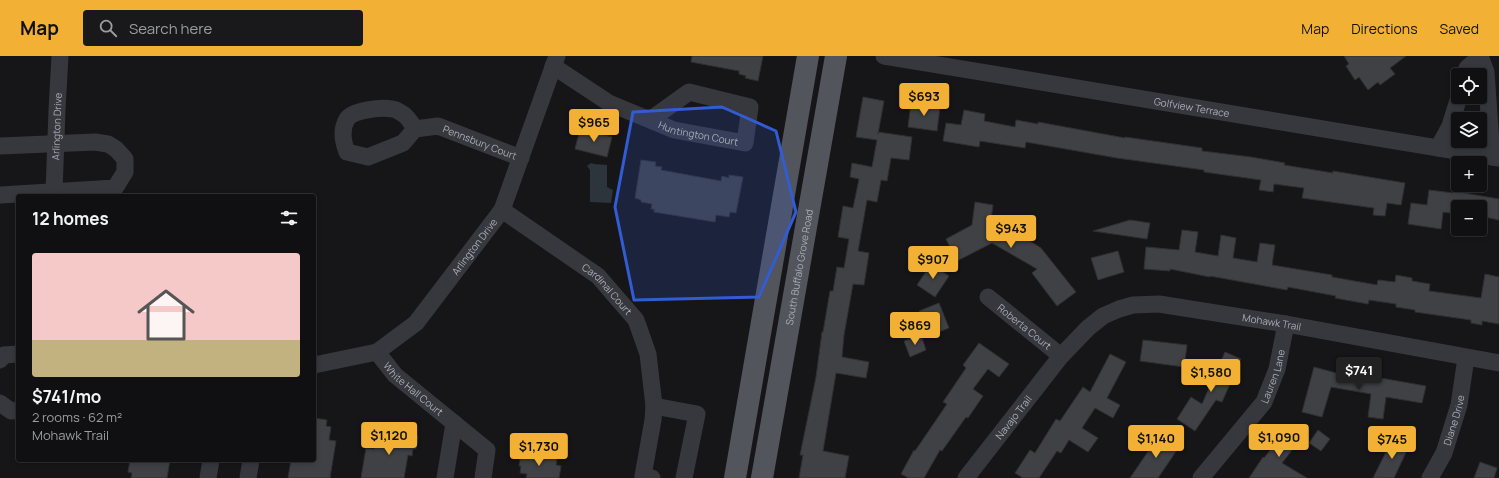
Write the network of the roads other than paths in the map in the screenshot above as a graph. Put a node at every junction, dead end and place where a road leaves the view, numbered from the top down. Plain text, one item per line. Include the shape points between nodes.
1 (60, 56) edge
2 (808, 56) edge
3 (836, 56) edge
4 (884, 56) edge
5 (1480, 57) edge
6 (555, 61) edge
7 (1467, 68) edge
8 (1457, 104) edge
9 (650, 120) junction
10 (415, 128) dead end
11 (56, 145) junction
12 (0, 146) edge
13 (1438, 148) junction
14 (521, 158) junction
15 (1496, 158) edge
16 (55, 194) edge
17 (0, 195) edge
18 (16, 195) edge
19 (502, 210) junction
20 (988, 297) dead end
21 (1286, 324) junction
22 (378, 352) junction
23 (16, 354) edge
24 (1061, 356) junction
25 (1466, 358) junction
26 (0, 360) edge
27 (1499, 363) edge
28 (316, 364) edge
29 (0, 403) edge
30 (654, 406) junction
31 (16, 410) edge
32 (454, 423) junction
33 (211, 462) edge
34 (251, 462) edge
35 (208, 478) edge
36 (248, 478) edge
37 (445, 478) edge
38 (483, 478) edge
39 (652, 478) edge
40 (684, 478) edge
41 (735, 478) edge
42 (762, 478) edge
43 (966, 478) edge
44 (1201, 478) edge
45 (1430, 478) edge

1 - 11 street, Arlington Drive
2 - 41 main road
3 - 42 main road, South Buffalo Grove Road
4 - 13 street, Golfview Terrace
5 - 7 street
5 - 15 street via 1486,72
6 - 9 street, Huntington Court via 609,103
6 - 14 street, Arlington Drive
8 - 13 street via 1450,126
9 - 9 street, Huntington Court via 674,130 745,142 750,107 689,92
10 - 14 street, Pennsbury Court via 438,126
11 - 12 street
11 - 16 street, Arlington Drive
11 - 16 street via 95,142 108,144 124,159 125,172 115,188
13 - 15 street, Golfview Terrace
14 - 19 street, Arlington Drive
17 - 18 street
19 - 22 street, Arlington Drive via 416,324
19 - 30 street, Cardinal Court via 598,276 636,320 648,354
20 - 24 street, Roberta Court
21 - 24 street, Mohawk Trail via 1159,304 1133,305 1103,316
21 - 25 street, Mohawk Trail
21 - 44 street, Lauren Lane via 1277,369 1264,402
22 - 28 street, Arlington Drive
22 - 32 street, White Hall Court via 395,375
23 - 26 street via 4,355
24 - 43 street, Navajo Trail
25 - 27 street, Mohawk Trail
25 - 45 street, Diane Drive via 1459,405 1444,453
29 - 31 street via 11,410
30 - 39 street, Cardinal Court via 643,476
30 - 40 street via 697,414
32 - 37 street, White Hall Court
32 - 38 street, White Hall Court via 487,450
33 - 35 street
34 - 36 street

